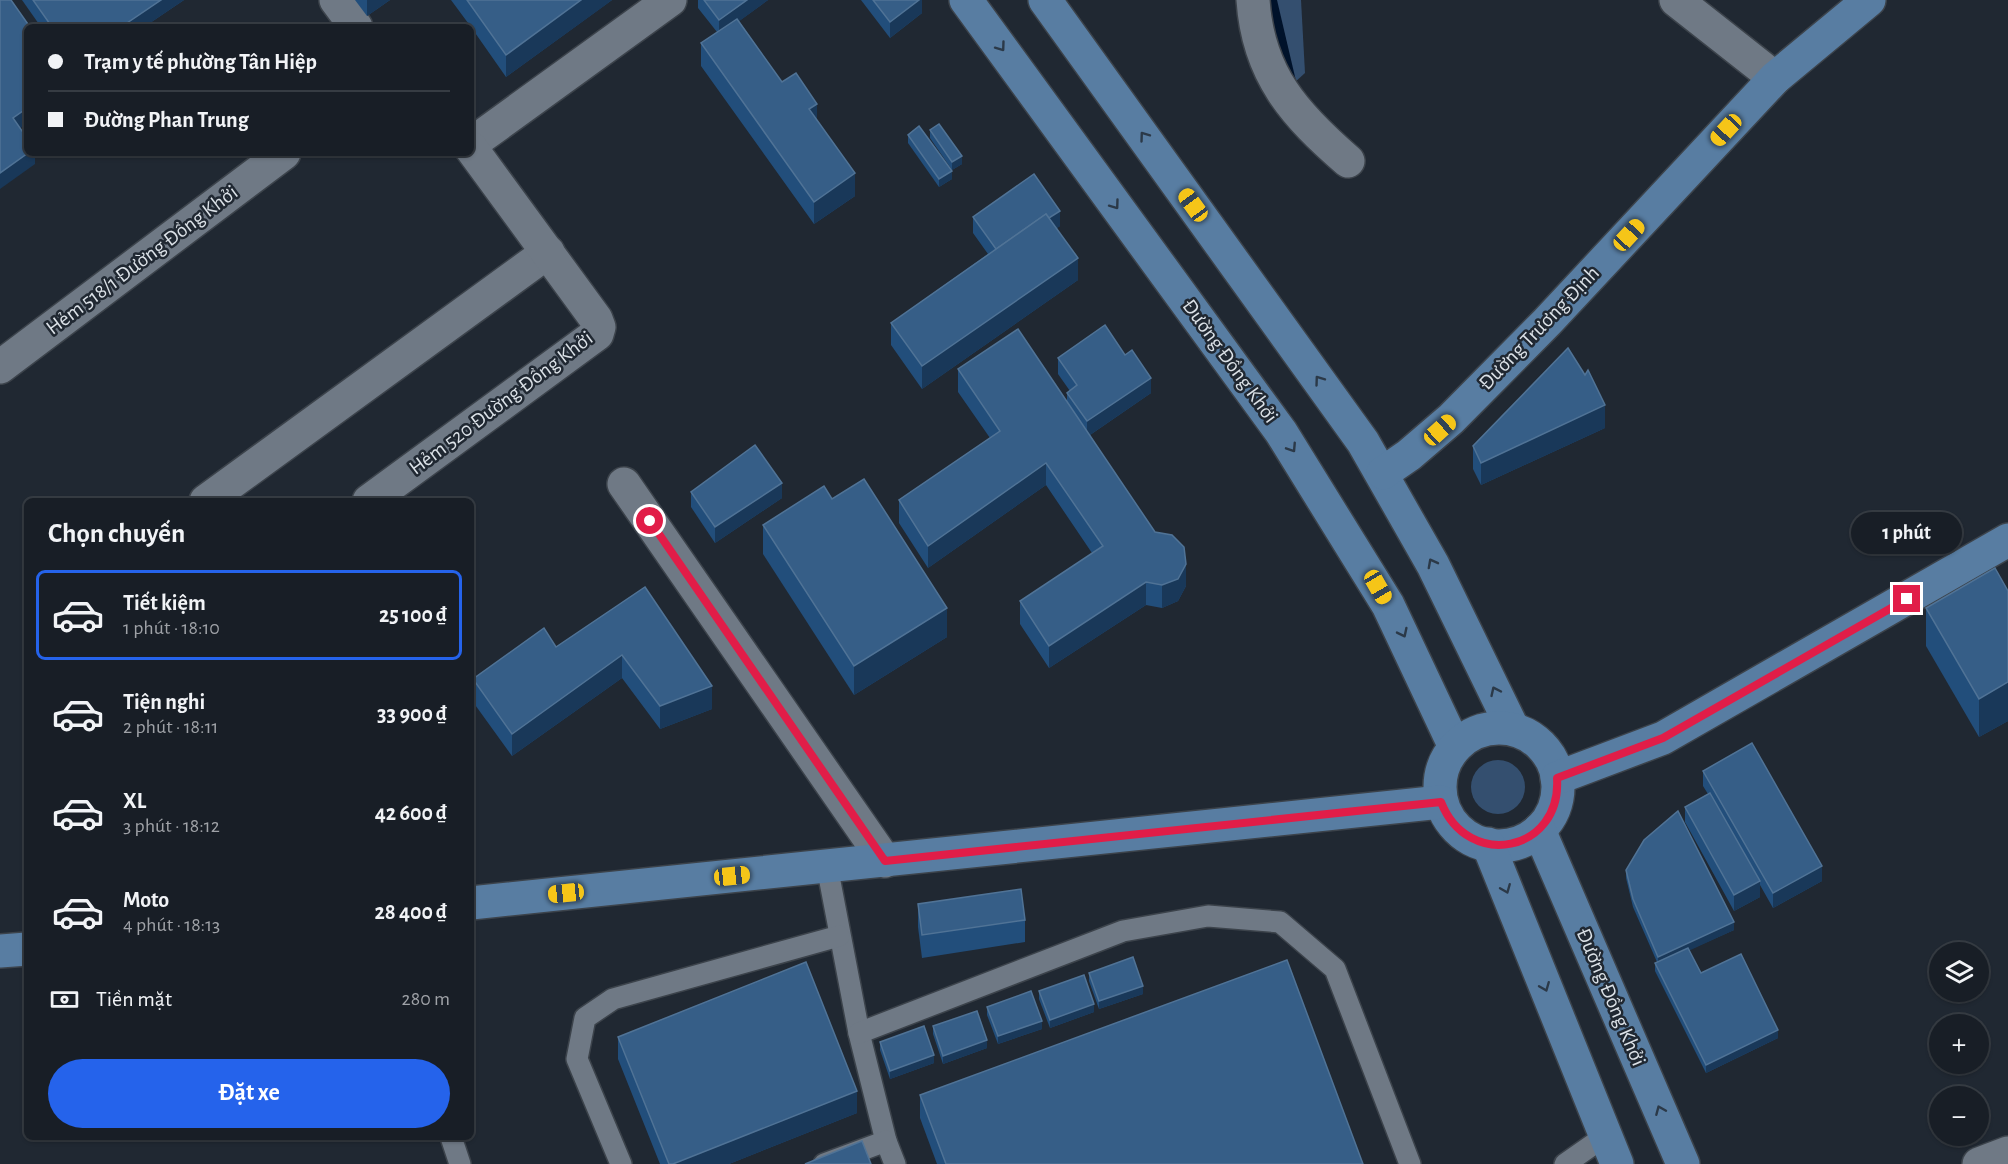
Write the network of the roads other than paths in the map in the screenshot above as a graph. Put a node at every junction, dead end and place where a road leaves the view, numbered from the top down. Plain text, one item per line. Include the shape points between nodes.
1 (336, 0) edge
2 (670, 0) edge
3 (966, 0) edge
4 (1045, 0) edge
5 (1253, 0) edge
6 (1676, 0) edge
7 (1869, 0) edge
8 (354, 24) edge
9 (1775, 78) junction
10 (474, 144) edge
11 (474, 150) edge
12 (280, 156) edge
13 (1348, 161) dead end
14 (548, 252) junction
15 (0, 367) edge
16 (1383, 473) junction
17 (624, 483) dead end
18 (240, 491) edge
19 (216, 498) edge
20 (373, 498) edge
21 (2008, 540) edge
22 (1514, 729) junction
23 (1455, 747) junction
24 (1557, 778) junction
25 (1441, 802) junction
26 (1539, 830) junction
27 (1488, 844) junction
28 (885, 861) junction
29 (827, 867) junction
30 (474, 903) edge
31 (839, 936) junction
32 (24, 949) edge
33 (0, 951) edge
34 (859, 1033) junction
35 (452, 1140) edge
36 (886, 1141) junction
37 (1611, 1150) edge
38 (2008, 1153) edge
39 (460, 1164) edge
40 (621, 1164) edge
41 (824, 1164) edge
42 (895, 1164) edge
43 (1410, 1164) edge
44 (1565, 1164) edge
45 (1683, 1164) edge
46 (1979, 1164) edge

1 - 8 street
2 - 10 street, Hẻm 520 Đường Đồng Khởi
3 -> 23 main road, Đường Đồng Khởi via 1281,432 1388,605
16 -> 4 main road
5 - 13 street via 1262,51 1279,88 1307,126
6 - 9 street
7 - 9 main road, Đường Trương Định
9 - 16 main road, Đường Trương Định via 1451,419
11 - 14 street, Hẻm 520 Đường Đồng Khởi
12 - 15 street, Hẻm 518/1 Đường Đồng Khởi
14 - 18 street
14 - 20 street, Hẻm 520 Đường Đồng Khởi via 596,319 597,334
22 -> 16 main road via 1452,601
17 - 28 street
18 - 19 street
21 - 24 main road via 1702,718 1663,738
22 - 23 main road via 1482,730
22 - 24 main road via 1543,747
23 - 25 main road via 1441,773
24 - 26 main road via 1554,806
25 - 27 main road via 1454,825 1475,841
25 - 28 main road
26 - 27 main road via 1515,843
45 -> 26 main road, Đường Đồng Khởi
27 -> 37 main road
28 - 29 main road
29 - 30 main road
29 - 31 lane
31 - 34 lane
31 - 40 lane via 613,999 585,1018 577,1059
32 - 33 main road
34 - 36 lane
34 - 43 lane via 1123,931 1208,916 1280,922 1335,969
35 - 39 lane
36 - 41 lane
36 - 42 lane
37 - 44 lane
38 - 46 street

